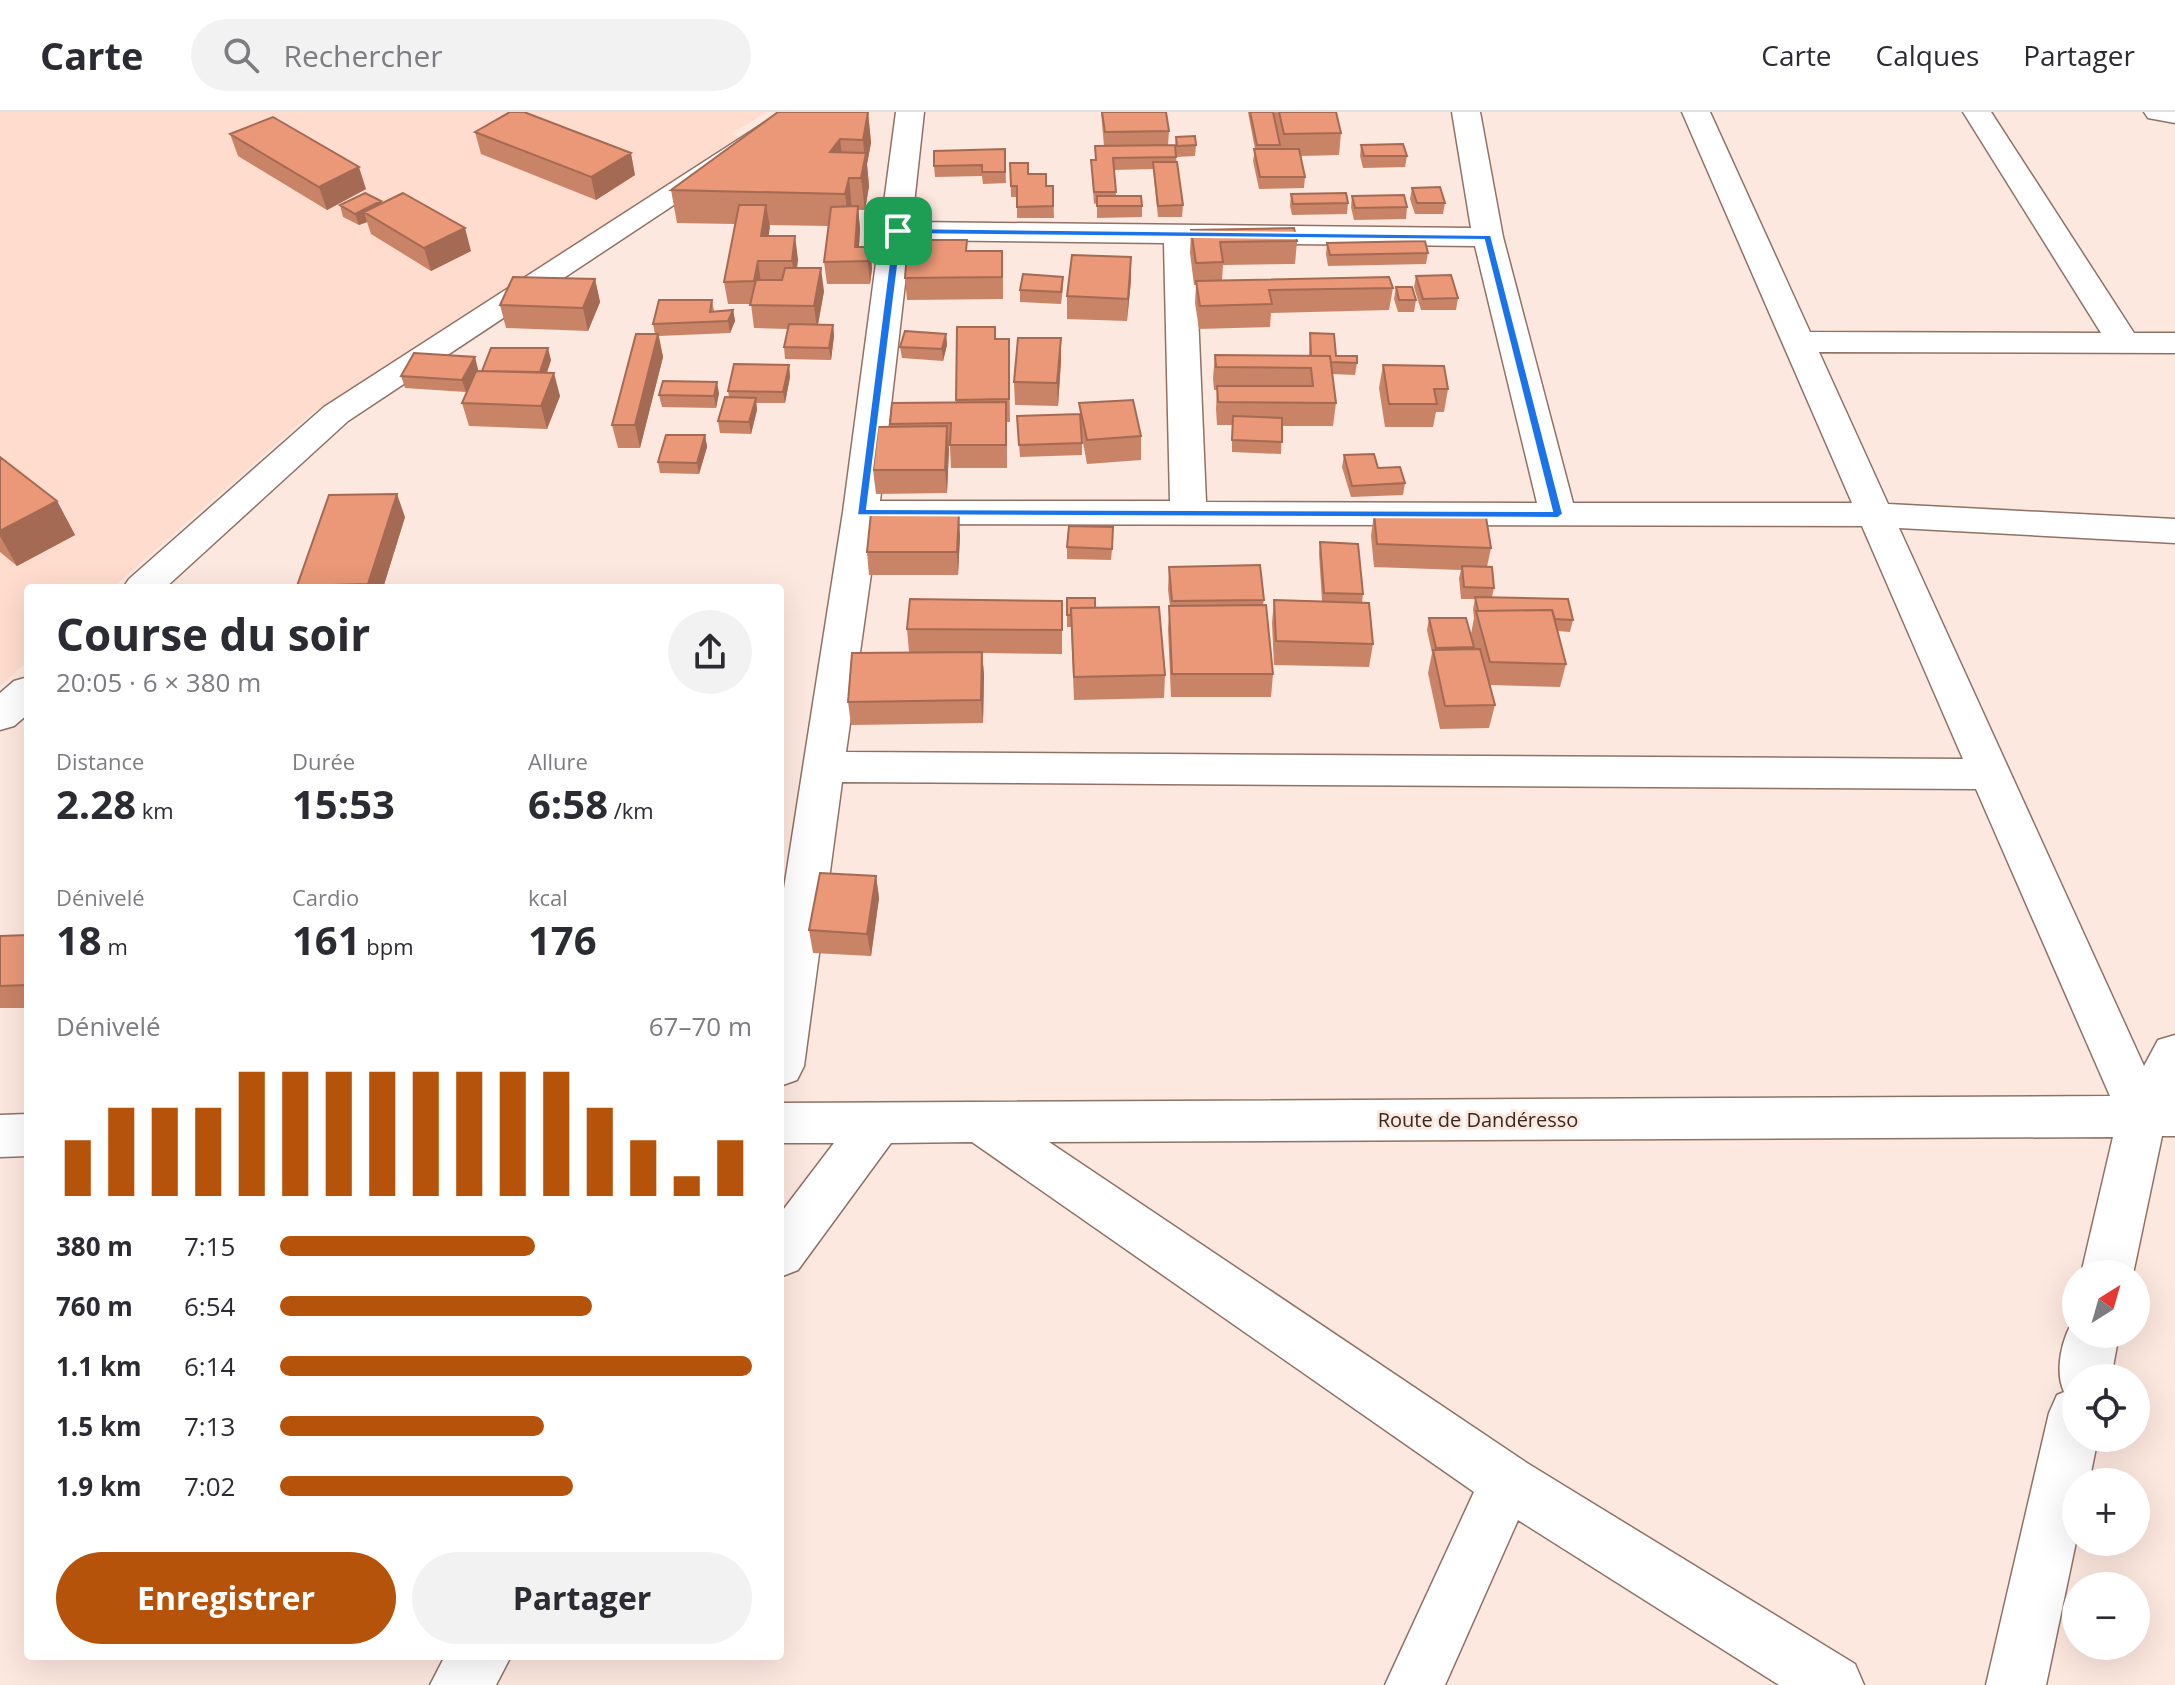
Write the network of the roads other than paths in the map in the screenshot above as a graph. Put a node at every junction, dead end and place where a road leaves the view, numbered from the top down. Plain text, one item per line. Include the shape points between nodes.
1 (800, 112) edge
2 (910, 112) edge
3 (1466, 112) edge
4 (1696, 112) edge
5 (1977, 112) edge
6 (2158, 112) edge
7 (2175, 114) edge
8 (898, 231) junction
9 (1179, 236) junction
10 (1488, 237) junction
11 (1798, 342) junction
12 (2123, 342) junction
13 (2175, 343) edge
14 (861, 512) junction
15 (1188, 514) junction
16 (1558, 514) junction
17 (1875, 515) junction
18 (2175, 531) edge
19 (146, 584) edge
20 (24, 695) edge
21 (0, 716) edge
22 (823, 767) junction
23 (1990, 774) junction
24 (784, 1038) edge
25 (2175, 1054) edge
26 (2158, 1116) edge
27 (784, 1123) edge
28 (983, 1124) junction
29 (876, 1125) junction
30 (24, 1135) edge
31 (0, 1136) edge
32 (784, 1249) edge
33 (2112, 1260) edge
34 (2067, 1452) edge
35 (1507, 1482) junction
36 (478, 1660) edge
37 (460, 1685) edge
38 (1415, 1685) edge
39 (1834, 1685) edge
40 (2016, 1685) edge

1 - 19 street via 336,414
2 - 8 street
3 - 10 street
4 - 11 street
5 - 12 street
6 - 7 street
8 - 9 street
8 - 14 street
9 - 10 street
9 - 15 street
10 - 16 street
11 - 12 street
11 - 17 street
12 - 13 street
14 - 15 street
14 - 22 street
15 - 16 street
16 - 17 street
17 - 18 street
17 - 23 street
20 - 21 street
22 - 23 street
22 - 24 street
23 - 26 street
25 - 26 street
26 - 28 street, Route de Dandéresso
26 - 33 street
27 - 29 street, Route de Dandéresso
28 - 29 street, Route de Dandéresso
28 - 35 street
29 - 32 street
30 - 31 street
34 - 40 street
35 - 38 street
35 - 39 street
36 - 37 street

